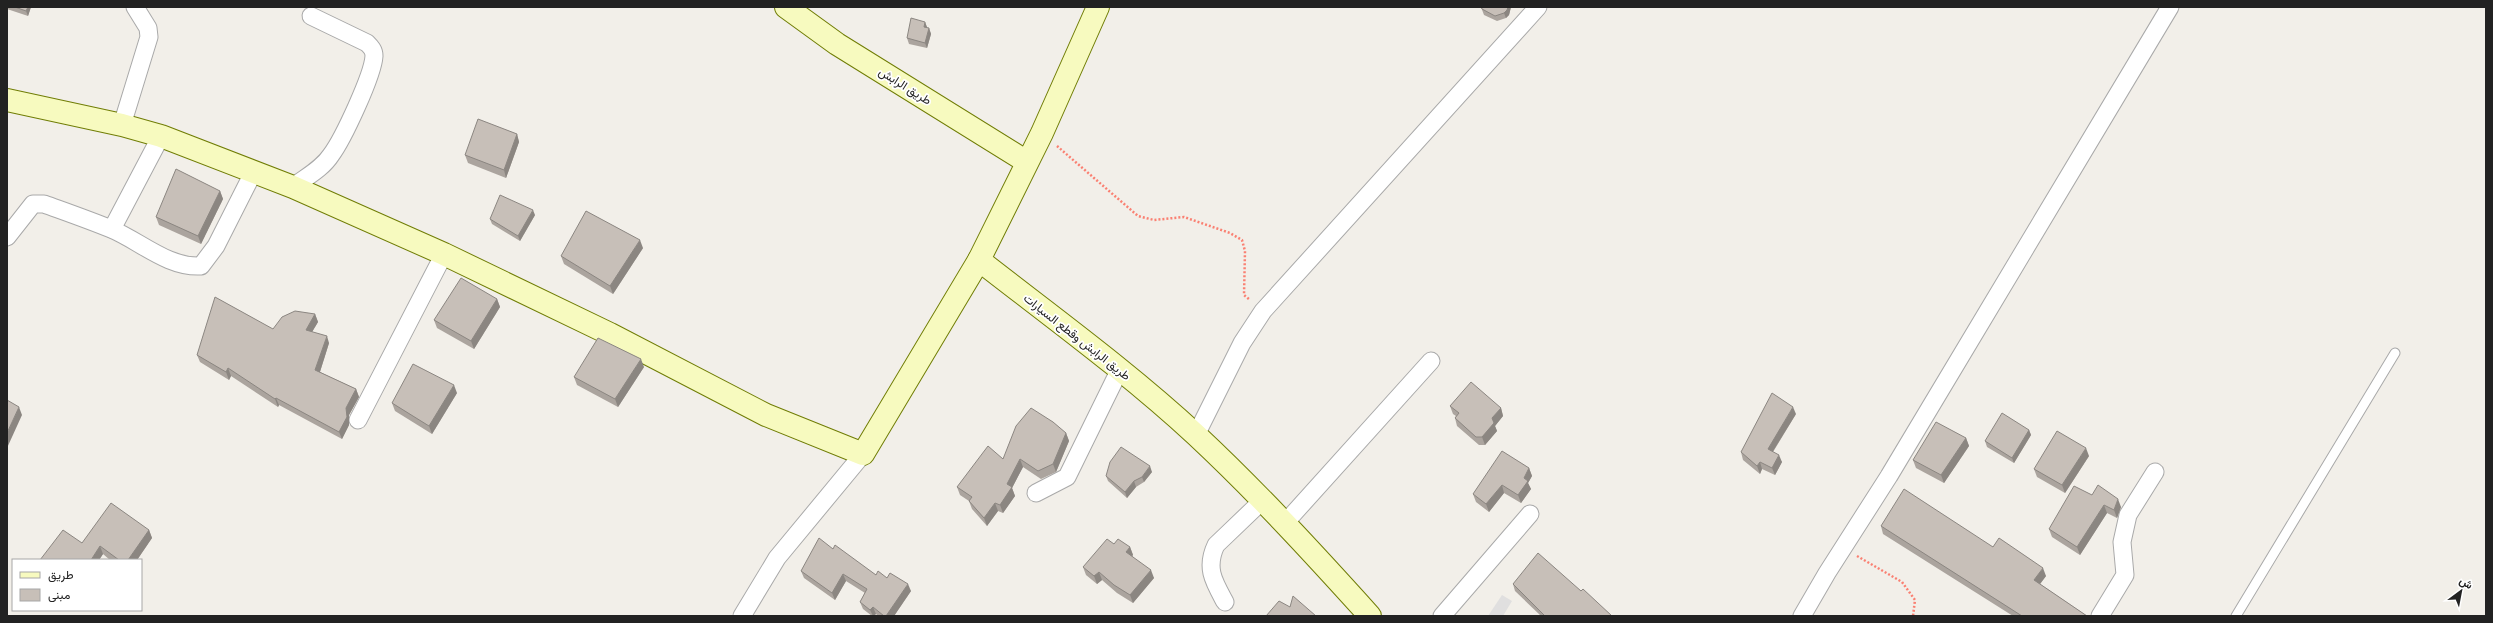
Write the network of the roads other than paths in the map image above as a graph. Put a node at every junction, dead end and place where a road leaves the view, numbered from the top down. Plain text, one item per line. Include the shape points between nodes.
1 (135, 7) edge
2 (786, 7) edge
3 (1098, 7) edge
4 (1538, 7) edge
5 (2170, 7) edge
6 (311, 16) dead end
7 (7, 100) edge
8 (122, 125) junction
9 (161, 136) junction
10 (1027, 162) junction
11 (254, 171) junction
12 (293, 187) junction
13 (112, 229) junction
14 (7, 237) edge
15 (444, 254) junction
16 (979, 260) junction
17 (2395, 353) dead end
18 (1431, 361) dead end
19 (1120, 369) junction
20 (358, 420) dead end
21 (1196, 435) junction
22 (863, 454) junction
23 (2155, 472) dead end
24 (1036, 493) dead end
25 (1263, 500) junction
26 (1530, 514) dead end
27 (1285, 524) junction
28 (1225, 602) dead end
29 (742, 616) edge
30 (1370, 616) edge
31 (1442, 616) edge
32 (1802, 616) edge
33 (2100, 616) edge
34 (2236, 616) edge

1 - 8 street via 148,28 149,37
2 - 10 street, طريق الرابش via 837,44
3 - 10 street
4 - 21 street via 1263,311 1242,343
5 - 32 street via 1889,476
6 - 12 street via 366,43 372,48 374,56 369,75 331,156
7 - 8 street
8 - 9 street
9 - 11 street
9 - 13 street
10 - 16 street
11 - 12 street
11 - 13 street via 216,246 201,266 189,266 172,261
12 - 15 street
13 - 14 street via 44,204 33,204
15 - 20 street
15 - 22 street via 610,334 766,415
16 - 19 street, طريق الرابش وقطع السيارات
16 - 22 street
17 - 34 lane
18 - 27 street
19 - 21 street, طريق الرابش وقطع السيارات
19 - 24 street via 1067,477
21 - 25 street, طريق الرابش وقطع السيارات
22 - 29 street via 777,558
23 - 33 street via 2128,515 2122,542 2125,575
25 - 27 street, طريق الرابش وقطع السيارات
25 - 28 street via 1216,545 1211,555 1212,579
26 - 31 street
27 - 30 street, طريق الرابش وقطع السيارات

